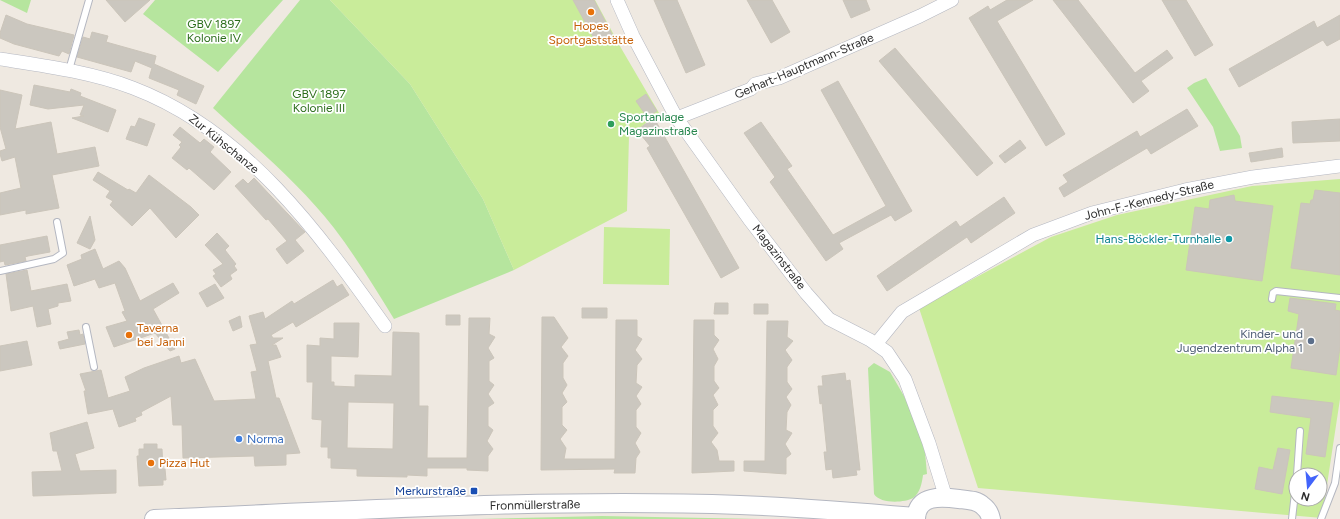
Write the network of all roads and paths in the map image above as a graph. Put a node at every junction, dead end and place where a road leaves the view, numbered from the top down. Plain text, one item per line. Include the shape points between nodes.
1 (89, 0) edge
2 (617, 0) edge
3 (952, 0) edge
4 (0, 59) edge
5 (69, 70) junction
6 (677, 118) junction
7 (1340, 166) edge
8 (57, 222) dead end
9 (0, 271) edge
10 (1340, 298) edge
11 (1272, 299) dead end
12 (385, 326) dead end
13 (86, 327) dead end
14 (876, 344) junction
15 (94, 367) dead end
16 (1300, 432) dead end
17 (1340, 448) edge
18 (1298, 467) edge
19 (946, 498) junction
20 (1293, 507) edge
21 (303, 516) edge
22 (916, 518) edge
23 (154, 519) edge
24 (991, 519) edge
25 (1292, 519) edge
26 (1321, 519) edge

1 - 5 lane
2 - 6 street, Magazinstraße via 633,36
3 - 6 street, Gerhart-Hauptmann-Straße via 779,78 755,84 751,89
4 - 5 street, Zur Kühschanze
5 - 12 street, Zur Kühschanze via 113,81 155,97 196,119 250,163 296,207
6 - 14 street, Magazinstraße via 806,293 829,319
7 - 14 street, John-F.-Kennedy-Straße via 1253,177 1185,190 1092,213 1033,235 902,312
8 - 9 lane via 63,252 54,259
10 - 11 lane via 1276,291
13 - 15 lane
14 - 19 street, Magazinstraße via 887,352 905,379
16 - 18 lane
17 - 26 lane via 1335,483
19 - 22 main road, Fronmüllerstraße via 925,500 917,511
19 - 24 main road, Fronmüllerstraße via 979,503 987,509
20 - 25 lane
21 - 22 main road, Fronmüllerstraße via 588,504 739,505 856,511
21 - 23 main road, Fronmüllerstraße

